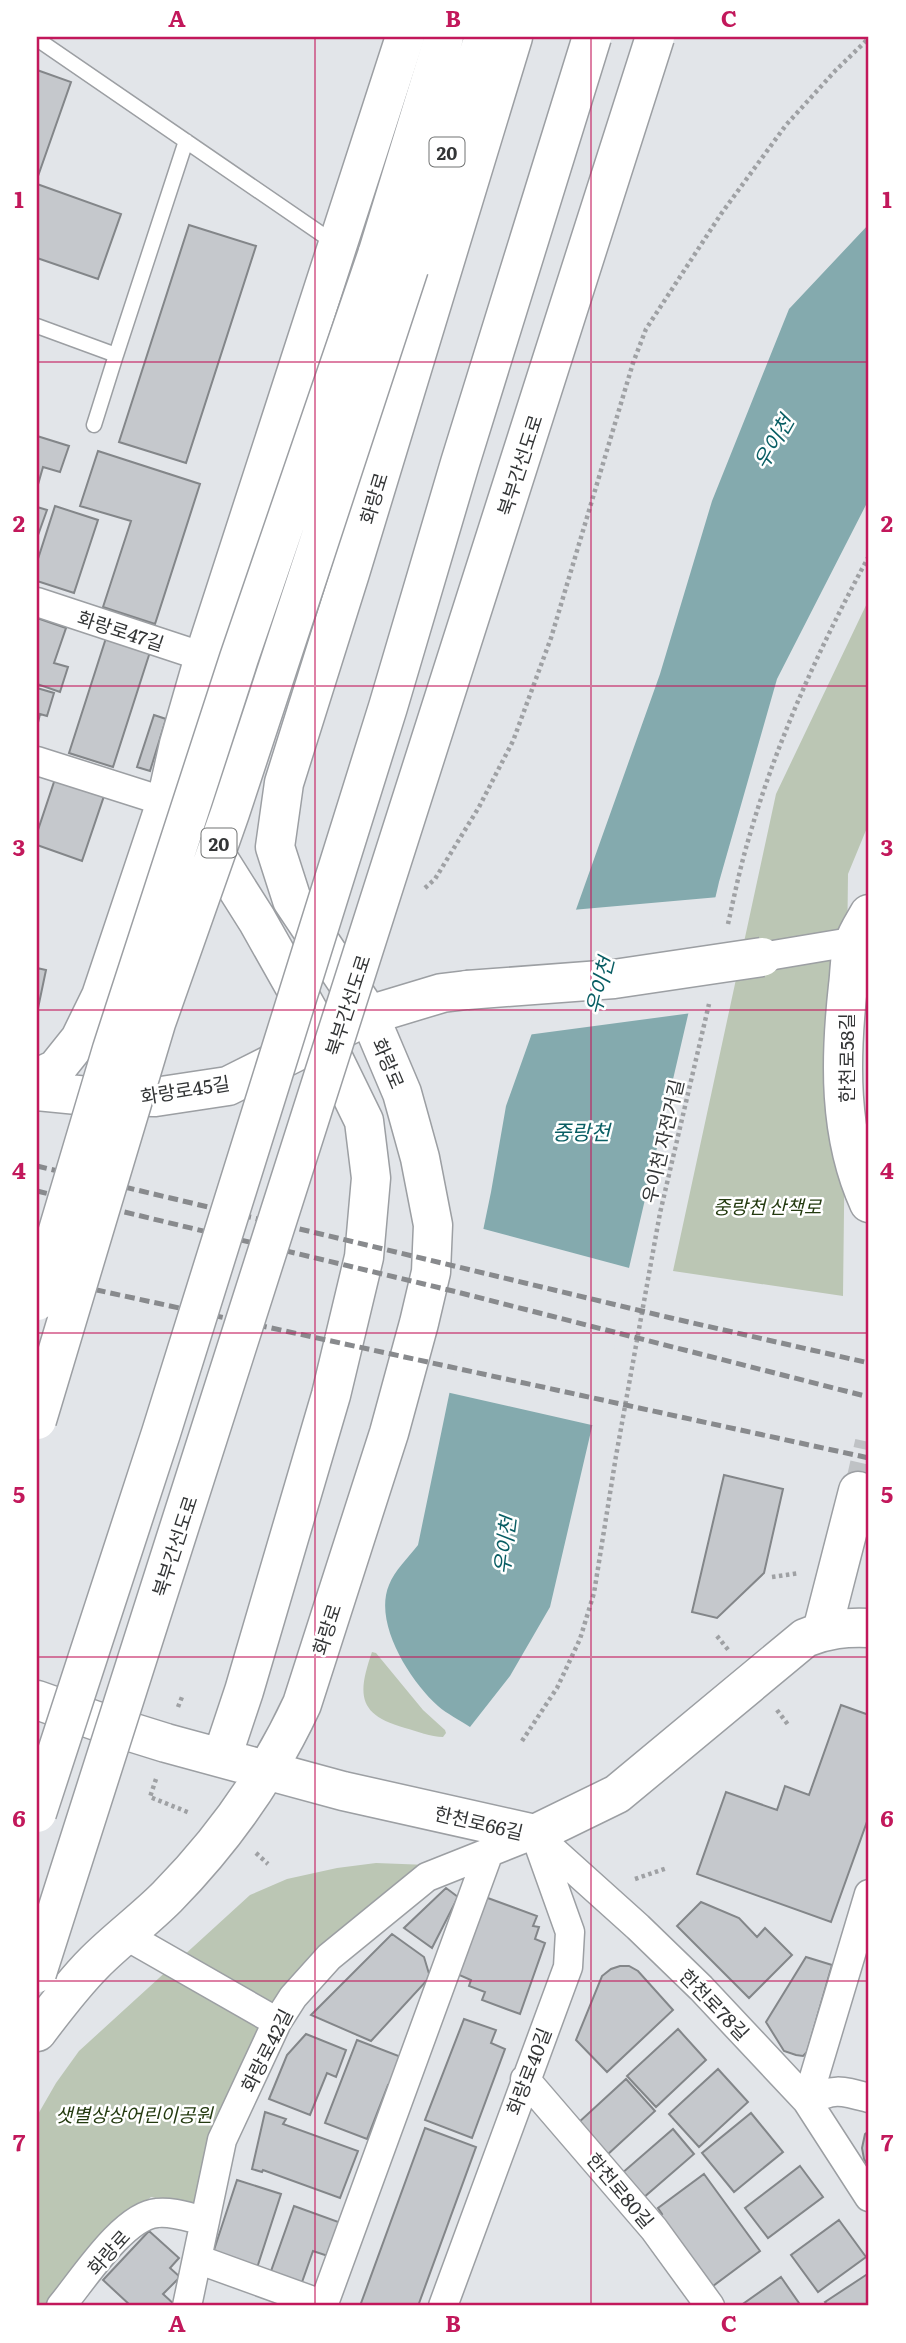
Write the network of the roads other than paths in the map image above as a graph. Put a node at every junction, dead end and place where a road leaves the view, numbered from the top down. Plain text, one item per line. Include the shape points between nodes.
1 (405, 37) edge
2 (444, 37) edge
3 (484, 37) edge
4 (513, 37) edge
5 (593, 37) edge
6 (655, 37) edge
7 (37, 39) edge
8 (186, 141) junction
9 (338, 245) junction
10 (393, 261) junction
11 (37, 326) edge
12 (116, 355) junction
13 (94, 425) dead end
14 (37, 602) edge
15 (205, 657) junction
16 (311, 701) junction
17 (179, 744) junction
18 (37, 761) edge
19 (166, 802) junction
20 (864, 932) edge
21 (762, 957) joint
22 (369, 1016) junction
23 (323, 1037) junction
24 (37, 1077) edge
25 (37, 1091) edge
26 (869, 1203) edge
27 (37, 1301) edge
28 (37, 1420) edge
29 (858, 1490) tunnel mouth
30 (869, 1628) edge
31 (822, 1631) junction
32 (37, 1700) edge
33 (222, 1757) junction
34 (268, 1770) junction
35 (37, 1813) edge
36 (534, 1834) junction
37 (489, 1852) junction
38 (869, 1894) edge
39 (125, 1936) junction
40 (37, 1973) edge
41 (277, 2022) junction
42 (37, 2032) edge
43 (525, 2079) junction
44 (869, 2098) edge
45 (807, 2101) junction
46 (869, 2197) edge
47 (205, 2221) junction
48 (197, 2259) junction
49 (61, 2306) edge
50 (187, 2306) edge
51 (323, 2306) edge
52 (443, 2306) edge
53 (710, 2306) edge

1 - 9 main road
2 - 10 main road, 화랑로 / 20
3 - 10 main road, 화랑로 / 20
4 - 16 main road, 화랑로
5 - 35 main road, bridge via 165,1421
6 - 40 main road, 북부간선도로, bridge
7 - 8 lane
8 - 9 lane
8 - 12 lane
9 - 15 main road
10 - 27 main road, 화랑로 / 20, bridge via 239,658 112,1049
10 - 28 main road, 화랑로 / 20, bridge via 230,813 156,1023
11 - 12 lane
12 - 13 lane
14 - 15 street, 화랑로47길
15 - 16 main road via 228,700 247,716 280,718
15 - 17 main road
16 - 22 main road, 화랑로 via 284,783 275,847 292,900
17 - 19 main road
17 - 23 main road via 187,788 216,855
18 - 19 street
19 - 24 main road via 101,996 80,1039 56,1069
20 - 21 street
20 - 26 main road, 한천로58길 via 845,1015 842,1076 854,1165
21 - 22 main road, 화랑로45길, bridge via 614,979 442,993
22 - 23 main road, 화랑로45길
22 - 34 main road, 화랑로 via 402,1093 420,1158 433,1225 431,1272 389,1433 302,1704
23 - 25 main road, 화랑로45길 via 228,1086 155,1097
23 - 33 main road via 364,1121 371,1178 364,1257 331,1395
29 - 31 main road
30 - 31 main road, 한천로66길
31 - 36 main road, 한천로66길 via 789,1649 617,1794
32 - 33 main road, 한천로66길
33 - 34 main road, 한천로66길
34 - 36 main road, 한천로66길
34 - 39 main road, 화랑로 via 175,1887
36 - 37 street, 화랑로42길
36 - 43 street, 화랑로40길 via 566,1916 570,1950 568,1967
36 - 45 street, 한천로78길 via 665,1953
37 - 41 street, 화랑로42길 via 443,1869 414,1886 329,1957
37 - 51 street
38 - 45 street
39 - 41 street
39 - 42 main road, 화랑로 via 94,1963
41 - 47 street, 화랑로42길 via 222,2140
43 - 52 street, 화랑로40길
43 - 53 street, 한천로80길 via 648,2221
44 - 45 street via 828,2091
45 - 46 street, 한천로78길
47 - 48 street, 화랑로42길
47 - 49 street, 화랑로 via 160,2212 137,2221
48 - 50 street, 화랑로42길
48 - 51 street

